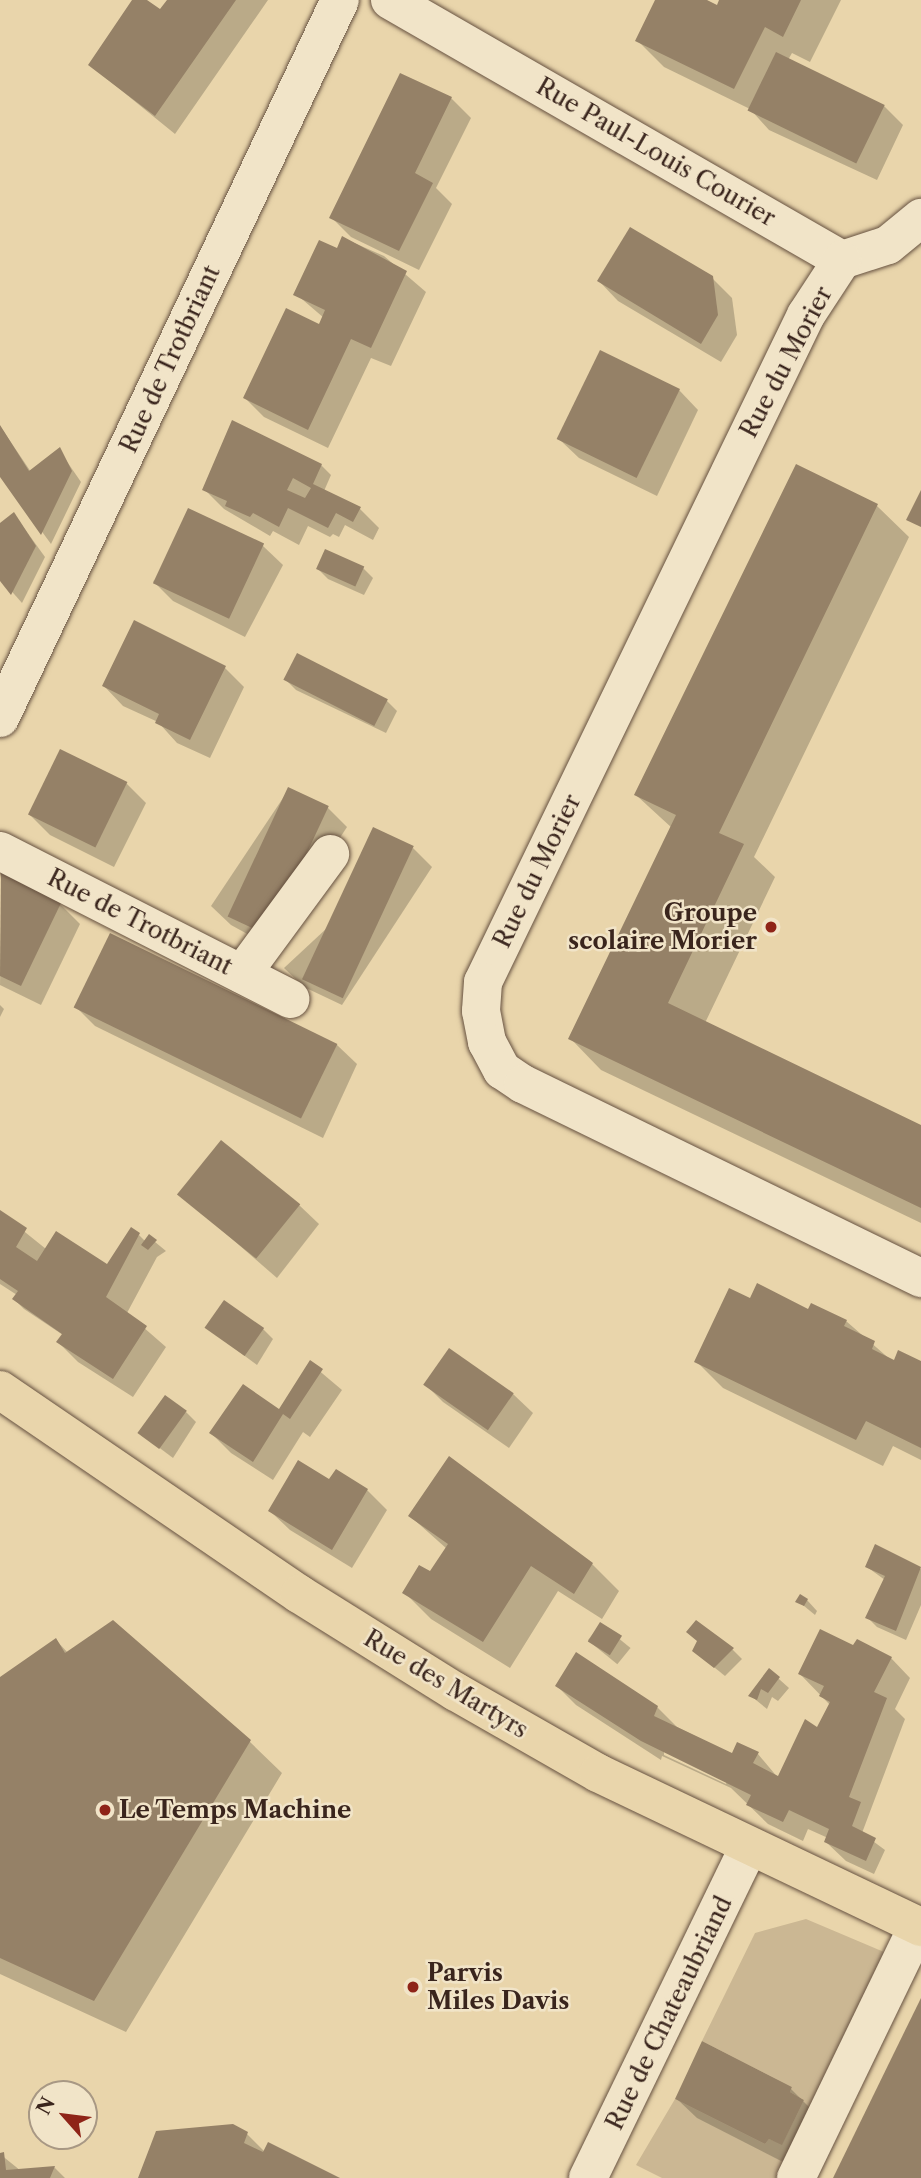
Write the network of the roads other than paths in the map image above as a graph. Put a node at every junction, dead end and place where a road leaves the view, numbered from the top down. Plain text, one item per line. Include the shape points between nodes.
1 (340, 0) edge
2 (390, 0) edge
3 (921, 218) edge
4 (842, 260) junction
5 (0, 718) edge
6 (0, 851) edge
7 (330, 854) dead end
8 (242, 974) junction
9 (291, 999) dead end
10 (921, 1278) edge
11 (0, 1390) edge
12 (750, 1847) junction
13 (920, 1926) edge
14 (592, 2177) edge
15 (796, 2178) edge

1 - 5 street, Rue de Trotbriant
2 - 4 street, Rue Paul-Louis Courier
3 - 4 street via 888,245
4 - 10 street, Rue du Morier via 806,315 483,982 481,1012 488,1042 502,1070 523,1084
6 - 8 street, Rue de Trotbriant
7 - 8 street, Rue de Trotbriant
8 - 9 street, Rue de Trotbriant
11 - 12 main road, Rue des Martyrs via 299,1594 456,1692 598,1773
12 - 13 main road, Rue des Martyrs
12 - 14 street, Rue de Chateaubriand
13 - 15 street

